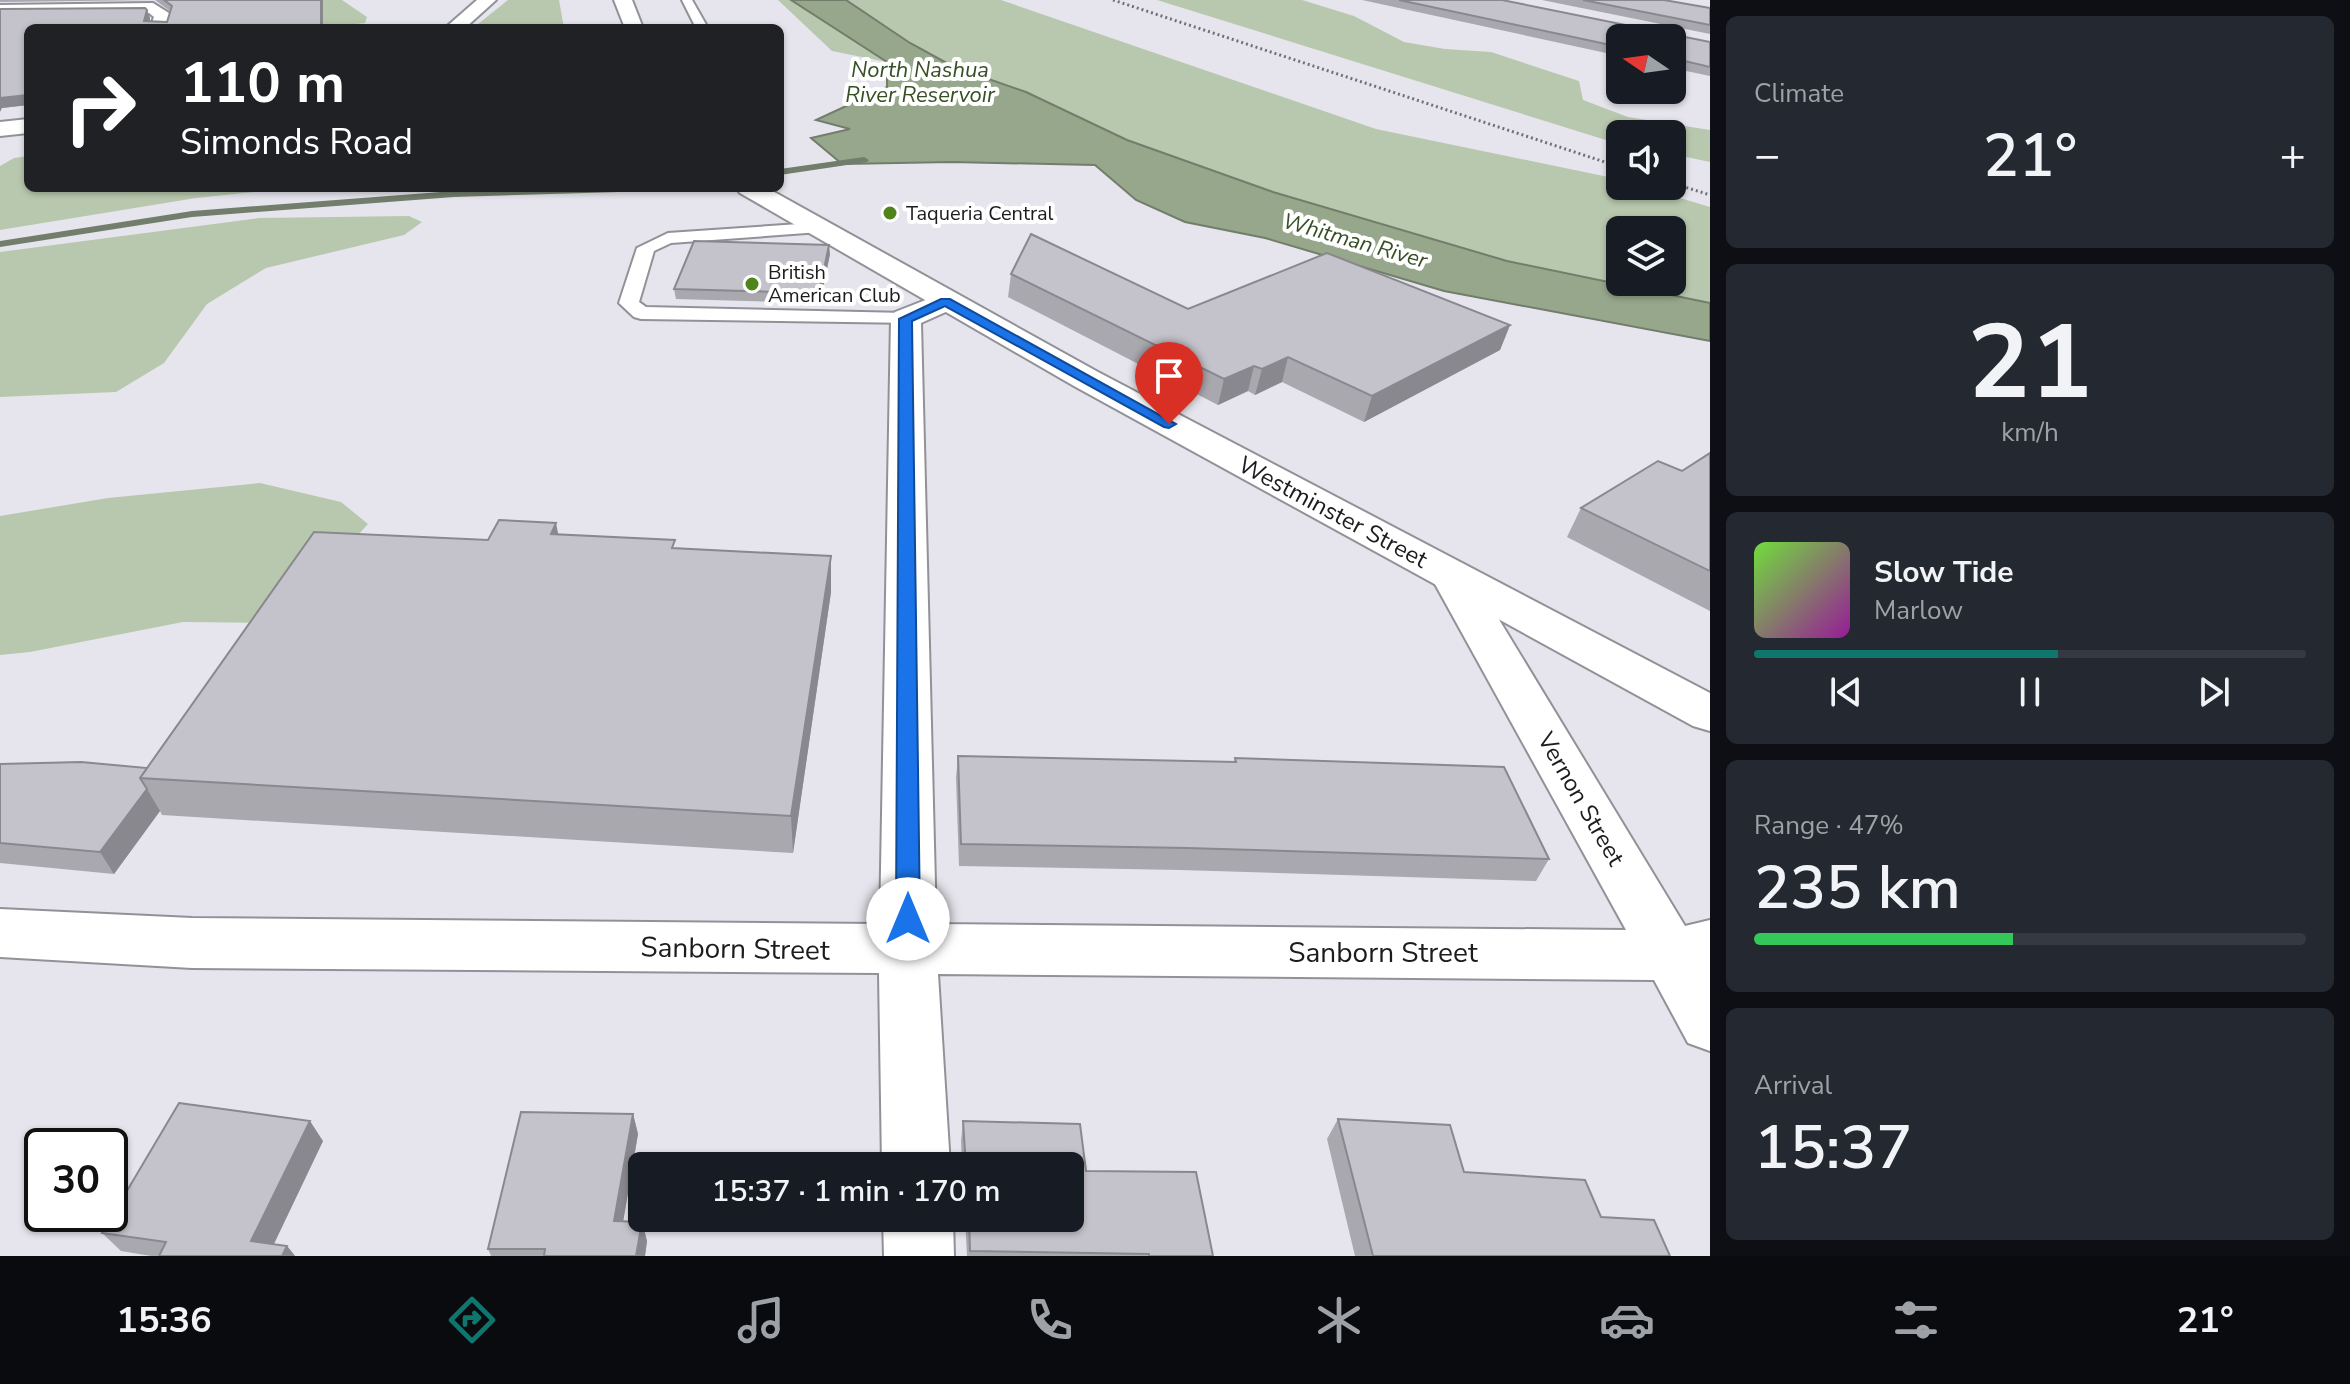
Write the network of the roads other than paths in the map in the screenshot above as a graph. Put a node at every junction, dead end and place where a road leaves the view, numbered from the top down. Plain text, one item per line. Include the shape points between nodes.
1 (487, 0) edge
2 (623, 0) edge
3 (687, 0) edge
4 (0, 10) edge
5 (160, 24) edge
6 (459, 24) edge
7 (632, 24) edge
8 (700, 24) edge
9 (24, 126) edge
10 (0, 129) edge
11 (757, 194) edge
12 (814, 228) junction
13 (946, 301) junction
14 (906, 319) junction
15 (1451, 575) junction
16 (1710, 714) edge
17 (0, 933) edge
18 (908, 950) junction
19 (1691, 950) edge
20 (1710, 1023) edge
21 (915, 1152) edge
22 (918, 1232) edge
23 (919, 1256) edge

1 - 6 main road
2 - 7 main road
3 - 8 lane
4 - 5 main road via 147,7 162,12
9 - 10 main road
11 - 12 main road, Westminster Street
12 - 13 main road, Westminster Street
12 - 14 lane via 668,238 646,248 629,303 641,313
13 - 14 main road
13 - 15 main road, Westminster Street
14 - 18 main road
15 - 16 main road, Westminster Street
15 - 19 main road, Vernon Street
17 - 18 main road, Sanborn Street via 192,943
18 - 19 main road, Sanborn Street
18 - 21 main road
19 - 20 main road, Vernon Street
22 - 23 main road

